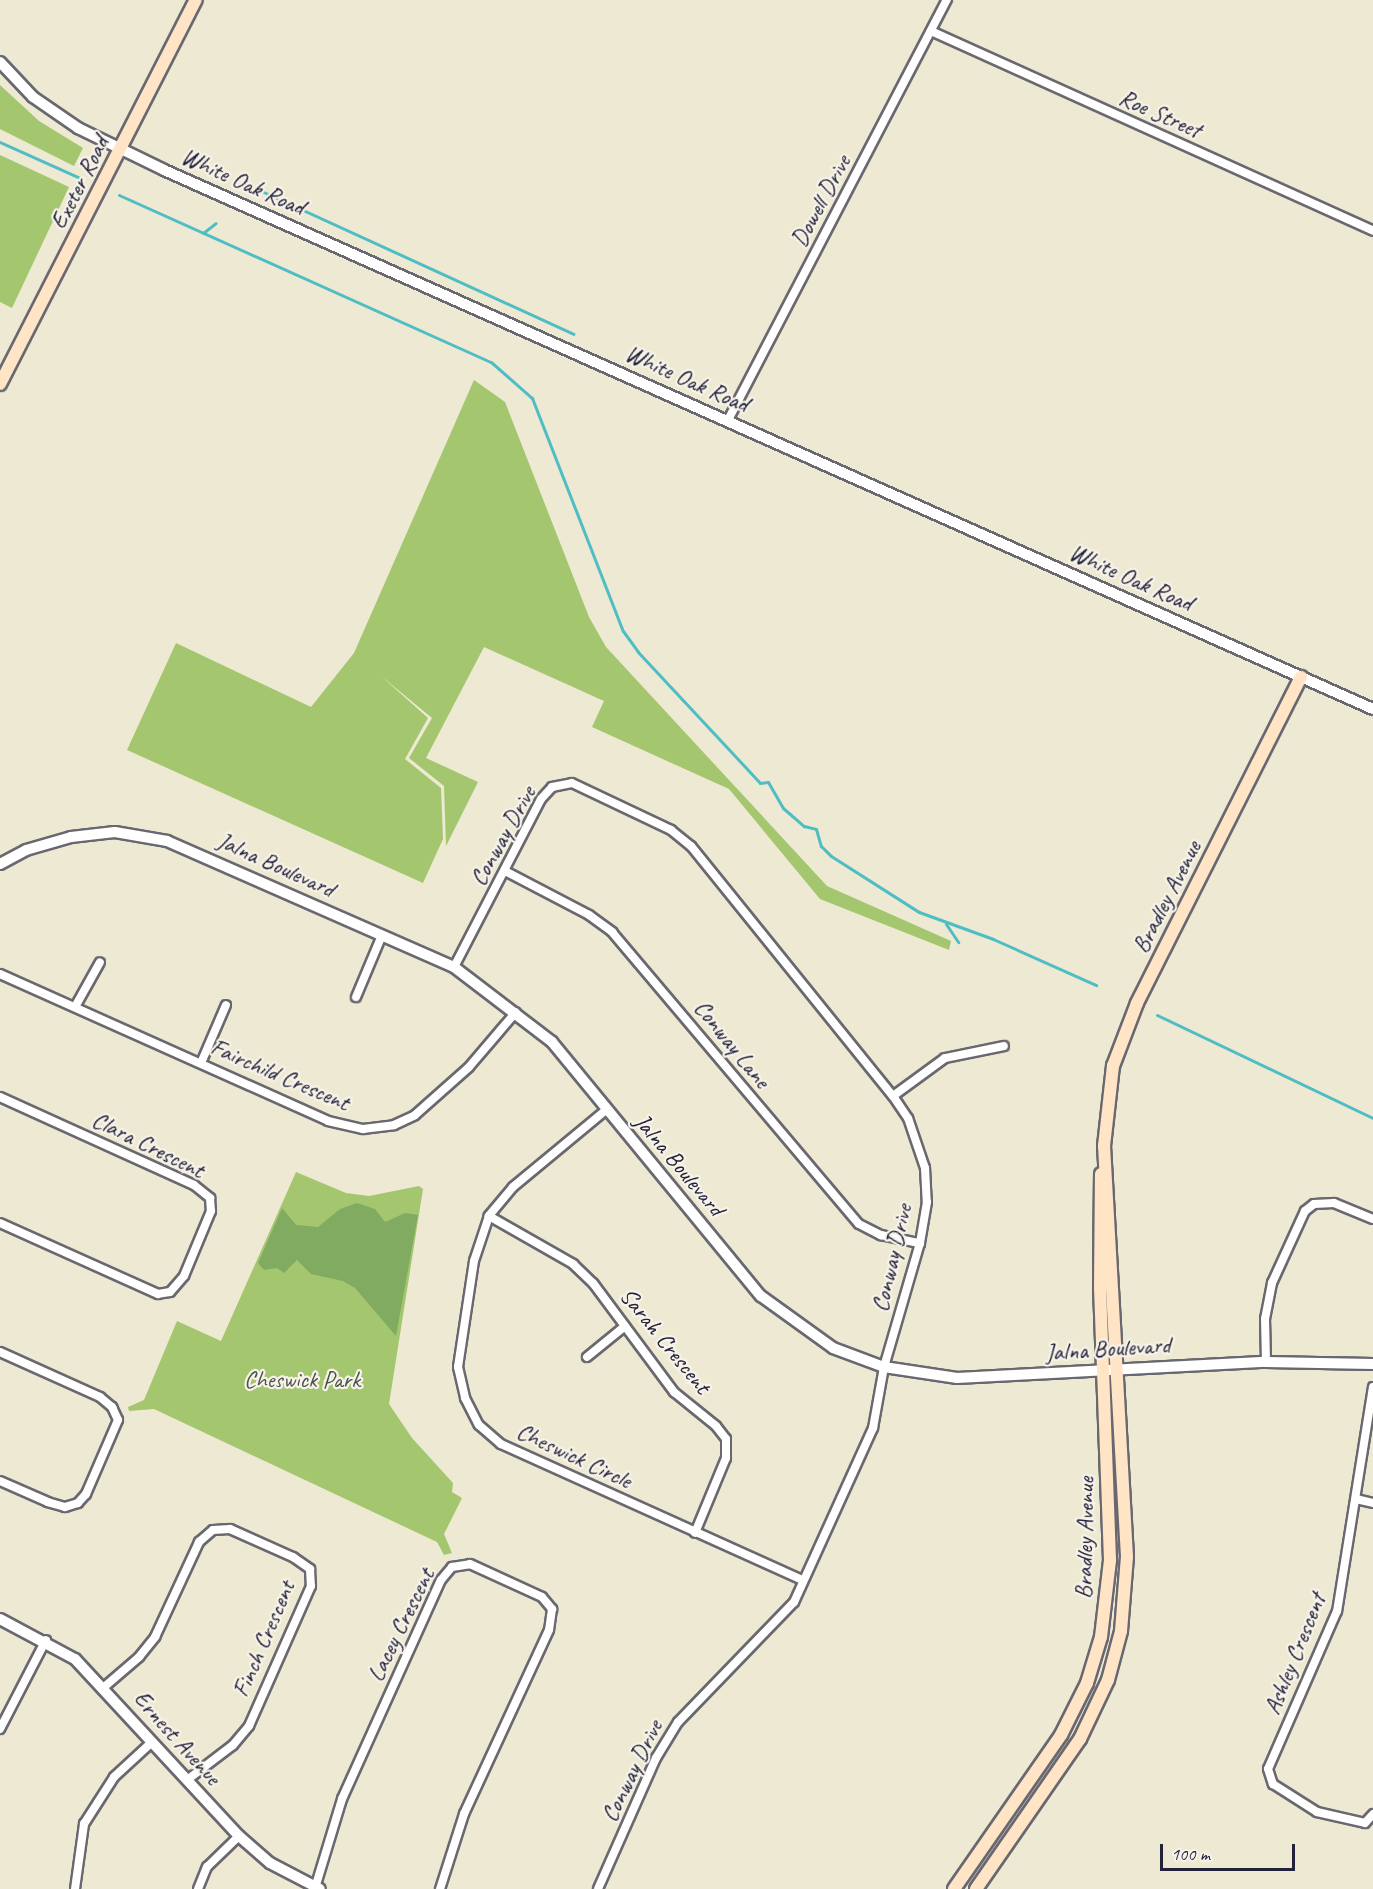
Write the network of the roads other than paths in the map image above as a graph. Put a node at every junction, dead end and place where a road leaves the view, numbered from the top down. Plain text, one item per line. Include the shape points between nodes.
1 (196, 0) edge
2 (947, 0) edge
3 (931, 31) junction
4 (0, 62) edge
5 (121, 150) junction
6 (1373, 231) edge
7 (0, 384) edge
8 (728, 420) junction
9 (1301, 677) junction
10 (1373, 709) edge
11 (0, 864) edge
12 (505, 871) junction
13 (382, 935) junction
14 (100, 962) dead end
15 (454, 967) junction
16 (0, 974) edge
17 (356, 997) dead end
18 (226, 1005) dead end
19 (75, 1007) junction
20 (516, 1012) junction
21 (1004, 1046) dead end
22 (201, 1063) junction
23 (893, 1096) junction
24 (0, 1097) edge
25 (606, 1110) junction
26 (1104, 1146) junction
27 (489, 1215) junction
28 (1373, 1220) edge
29 (0, 1223) edge
30 (921, 1243) junction
31 (625, 1326) junction
32 (0, 1352) edge
33 (587, 1357) dead end
34 (1266, 1362) junction
35 (1373, 1364) edge
36 (884, 1367) junction
37 (1118, 1369) junction
38 (1104, 1370) junction
39 (1373, 1387) edge
40 (0, 1481) edge
41 (1356, 1500) junction
42 (1373, 1503) edge
43 (695, 1533) junction
44 (802, 1580) junction
45 (0, 1619) edge
46 (46, 1640) junction
47 (103, 1688) junction
48 (0, 1729) edge
49 (152, 1742) junction
50 (186, 1780) junction
51 (1373, 1814) edge
52 (239, 1836) junction
53 (317, 1888) edge
54 (75, 1889) edge
55 (198, 1889) edge
56 (440, 1889) edge
57 (598, 1889) edge
58 (954, 1889) edge
59 (976, 1889) edge

1 - 5 main road, Exeter Road
2 - 3 street, Dowell Drive
3 - 6 street, Roe Street
3 - 8 street, Dowell Drive
4 - 5 street, White Oak Road via 33,97 78,128
5 - 7 main road, Exeter Road
5 - 8 street, White Oak Road
8 - 9 street, White Oak Road
9 - 10 street, White Oak Road
9 - 26 main road, Bradley Avenue via 1128,1023 1109,1087
11 - 13 street, Jalna Boulevard via 26,850 71,837 115,832 167,841
12 - 15 street, Conway Drive
12 - 23 street, Conway Drive via 541,799 552,787 572,783 671,830 691,846
12 - 30 street, Conway Lane via 589,915 612,932 859,1224 881,1235
13 - 15 street, Jalna Boulevard
13 - 17 street
14 - 19 street
15 - 20 street, Jalna Boulevard
16 - 19 street, Fairchild Crescent
18 - 22 street
19 - 22 street, Fairchild Crescent
20 - 22 street, Fairchild Crescent via 469,1066 415,1115 394,1125 363,1129 328,1121
20 - 25 street, Jalna Boulevard via 552,1042
21 - 23 street via 945,1058
23 - 30 street, Conway Drive via 908,1118 925,1168 927,1202
24 - 29 street, Clara Crescent via 194,1185 210,1198 211,1211 184,1276 170,1292 158,1294
25 - 27 street, Cheswick Circle via 513,1187
25 - 36 street, Jalna Boulevard via 761,1296 833,1348
26 - 37 main road, Bradley Avenue
26 - 38 main road, Bradley Avenue via 1099,1189
27 - 31 street, Sarah Crescent via 573,1264 593,1283
27 - 43 street, Cheswick Circle via 474,1261 458,1367 465,1398 479,1425 501,1444 529,1459
28 - 34 street via 1334,1203 1314,1204 1305,1211 1272,1283 1265,1319
30 - 36 street, Conway Drive
31 - 33 street
31 - 43 street, Sarah Crescent via 674,1392 726,1439 726,1458
32 - 40 street via 100,1397 112,1407 118,1420 86,1494 78,1503 65,1507
34 - 35 street, Jalna Boulevard
34 - 37 street, Jalna Boulevard
36 - 38 street, Jalna Boulevard via 957,1378
36 - 44 street, Conway Drive via 873,1428
37 - 38 street, Jalna Boulevard
37 - 59 main road, Bradley Avenue via 1126,1600 1108,1680 1080,1738
38 - 58 main road, Bradley Avenue via 1110,1560 1106,1611 1095,1662 1061,1735
39 - 41 street, Ashley Crescent
41 - 42 street
41 - 51 street, Ashley Crescent via 1337,1611 1268,1769 1273,1784 1317,1812 1365,1823
43 - 44 street, Cheswick Circle
44 - 57 street, Conway Drive via 794,1602 665,1740
45 - 46 street, Ernest Avenue
46 - 47 street, Ernest Avenue via 75,1659
46 - 48 street
47 - 49 street, Ernest Avenue
47 - 50 street, Finch Crescent via 139,1658 155,1636 199,1542 213,1530 230,1529 293,1557 310,1569 311,1586 249,1726 233,1745
49 - 50 street, Ernest Avenue
49 - 54 street via 114,1777 84,1824
50 - 52 street, Ernest Avenue
52 - 53 street, Ernest Avenue via 270,1863
52 - 55 street via 207,1867
53 - 56 street, Lacey Crescent via 342,1799 441,1580 452,1567 470,1564 542,1597 552,1609 549,1630 464,1814

